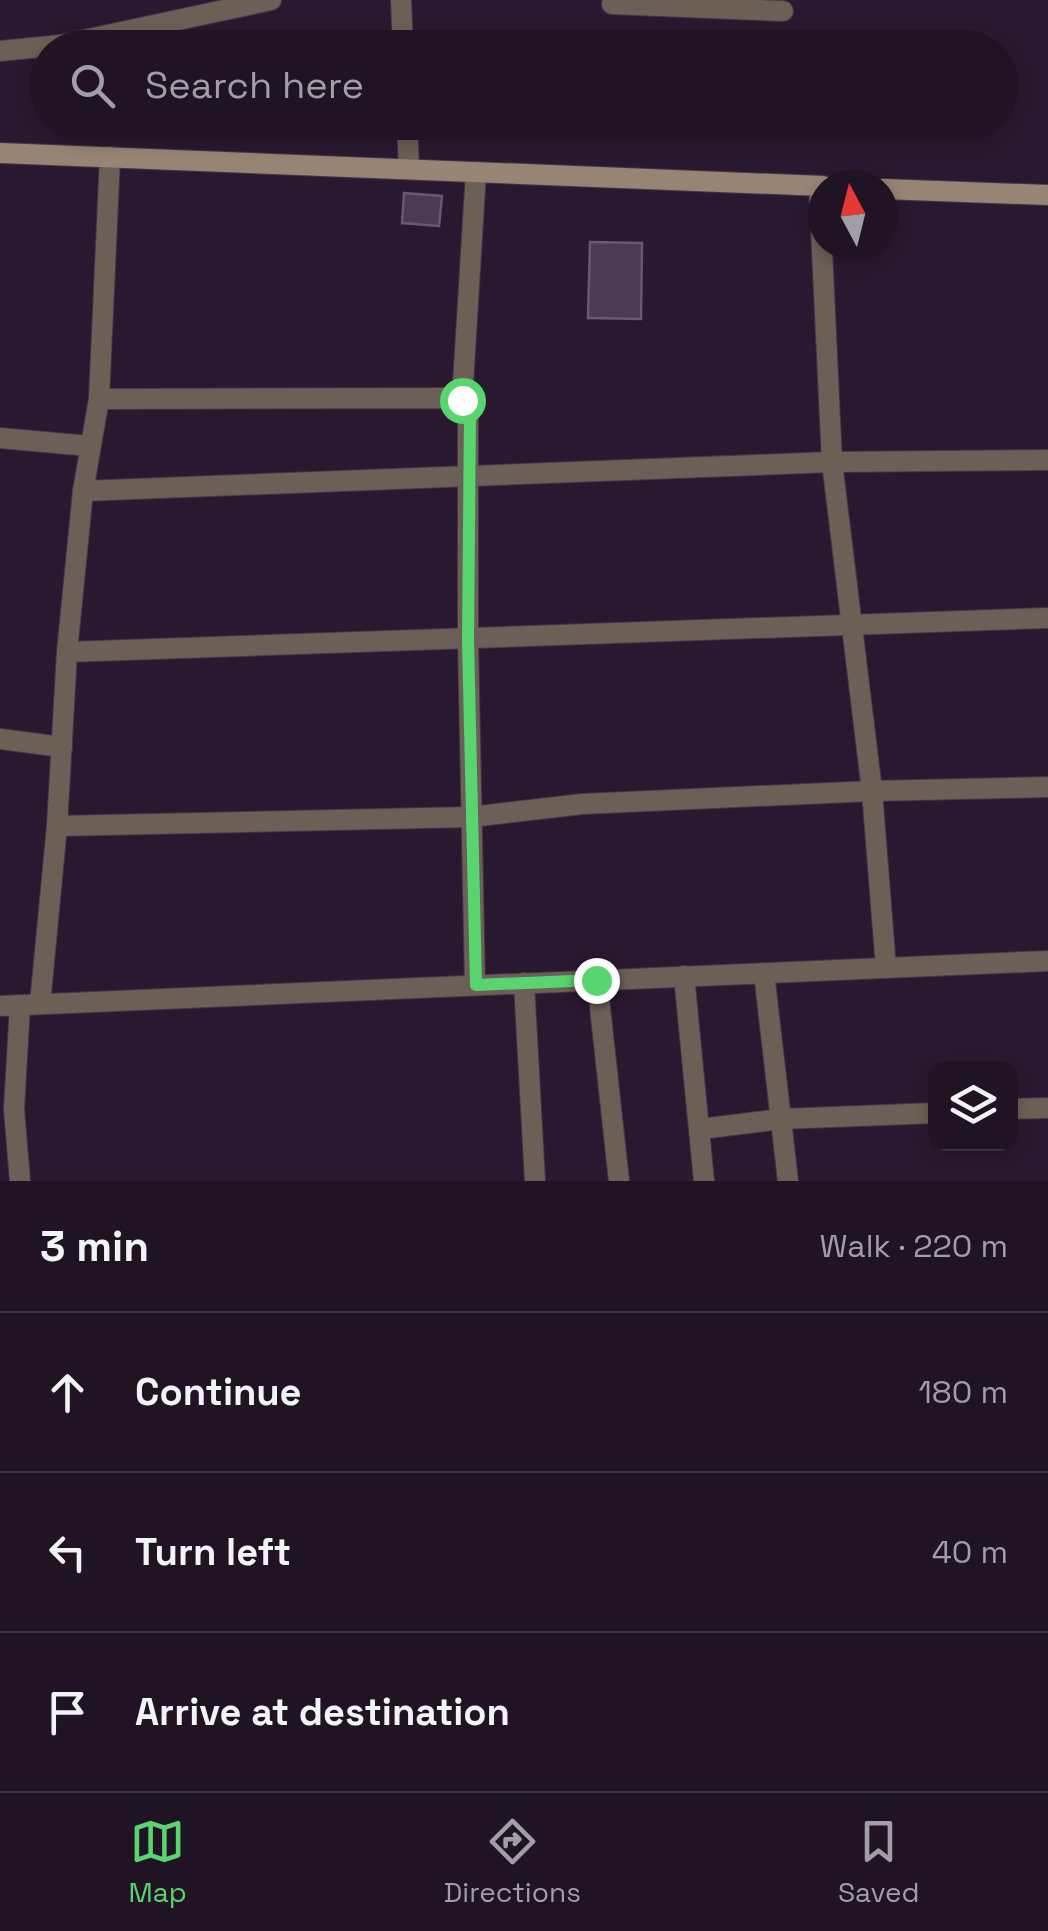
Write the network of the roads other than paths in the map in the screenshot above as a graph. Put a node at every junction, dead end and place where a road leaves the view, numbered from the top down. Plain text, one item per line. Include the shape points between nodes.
1 (166, 0) edge
2 (271, 0) edge
3 (402, 0) edge
4 (612, 4) dead end
5 (716, 4) edge
6 (782, 11) dead end
7 (167, 22) junction
8 (132, 30) edge
9 (403, 30) edge
10 (30, 49) edge
11 (0, 51) edge
12 (408, 140) edge
13 (0, 153) edge
14 (110, 157) junction
15 (409, 170) junction
16 (476, 172) junction
17 (808, 185) edge
18 (898, 190) edge
19 (1048, 196) edge
20 (824, 260) edge
21 (99, 399) junction
22 (462, 400) junction
23 (0, 438) edge
24 (89, 446) junction
25 (1048, 460) edge
26 (832, 462) junction
27 (470, 477) junction
28 (83, 491) junction
29 (1048, 618) edge
30 (852, 624) junction
31 (468, 640) junction
32 (67, 652) junction
33 (0, 738) edge
34 (62, 747) junction
35 (1048, 787) edge
36 (872, 791) junction
37 (472, 816) junction
38 (57, 826) junction
39 (1048, 961) edge
40 (886, 968) junction
41 (764, 973) junction
42 (684, 976) junction
43 (596, 980) junction
44 (524, 983) junction
45 (476, 985) junction
46 (20, 1005) edge
47 (1048, 1108) edge
48 (1018, 1109) edge
49 (928, 1112) edge
50 (782, 1120) junction
51 (700, 1129) junction
52 (8, 1152) edge
53 (20, 1181) edge
54 (535, 1181) edge
55 (619, 1181) edge
56 (704, 1181) edge
57 (788, 1181) edge

1 - 7 street
2 - 7 street
3 - 9 street
4 - 5 street
5 - 6 street
7 - 8 street
10 - 11 street
12 - 15 street
13 - 14 street
14 - 15 street
14 - 21 street
15 - 16 street
16 - 17 street
16 - 22 street
18 - 19 street
20 - 26 street
21 - 22 street
21 - 24 street
22 - 27 street via 470,414
23 - 24 street
24 - 28 street
25 - 26 street
26 - 27 street
26 - 30 street
27 - 28 street
27 - 31 street
28 - 32 street
29 - 30 street
30 - 31 street
30 - 36 street
31 - 32 street
31 - 37 street
32 - 34 street
33 - 34 street
34 - 38 street
35 - 36 street
36 - 37 street via 582,804
36 - 40 street
37 - 38 street
37 - 45 street
38 - 46 street
39 - 40 street
40 - 41 street
41 - 42 street
41 - 50 street
42 - 43 street
42 - 51 street
43 - 44 street
43 - 55 street
44 - 45 street
44 - 54 street
45 - 46 street
46 - 52 street
47 - 48 street
49 - 50 street
50 - 51 street
50 - 57 street
51 - 56 street
52 - 53 street

